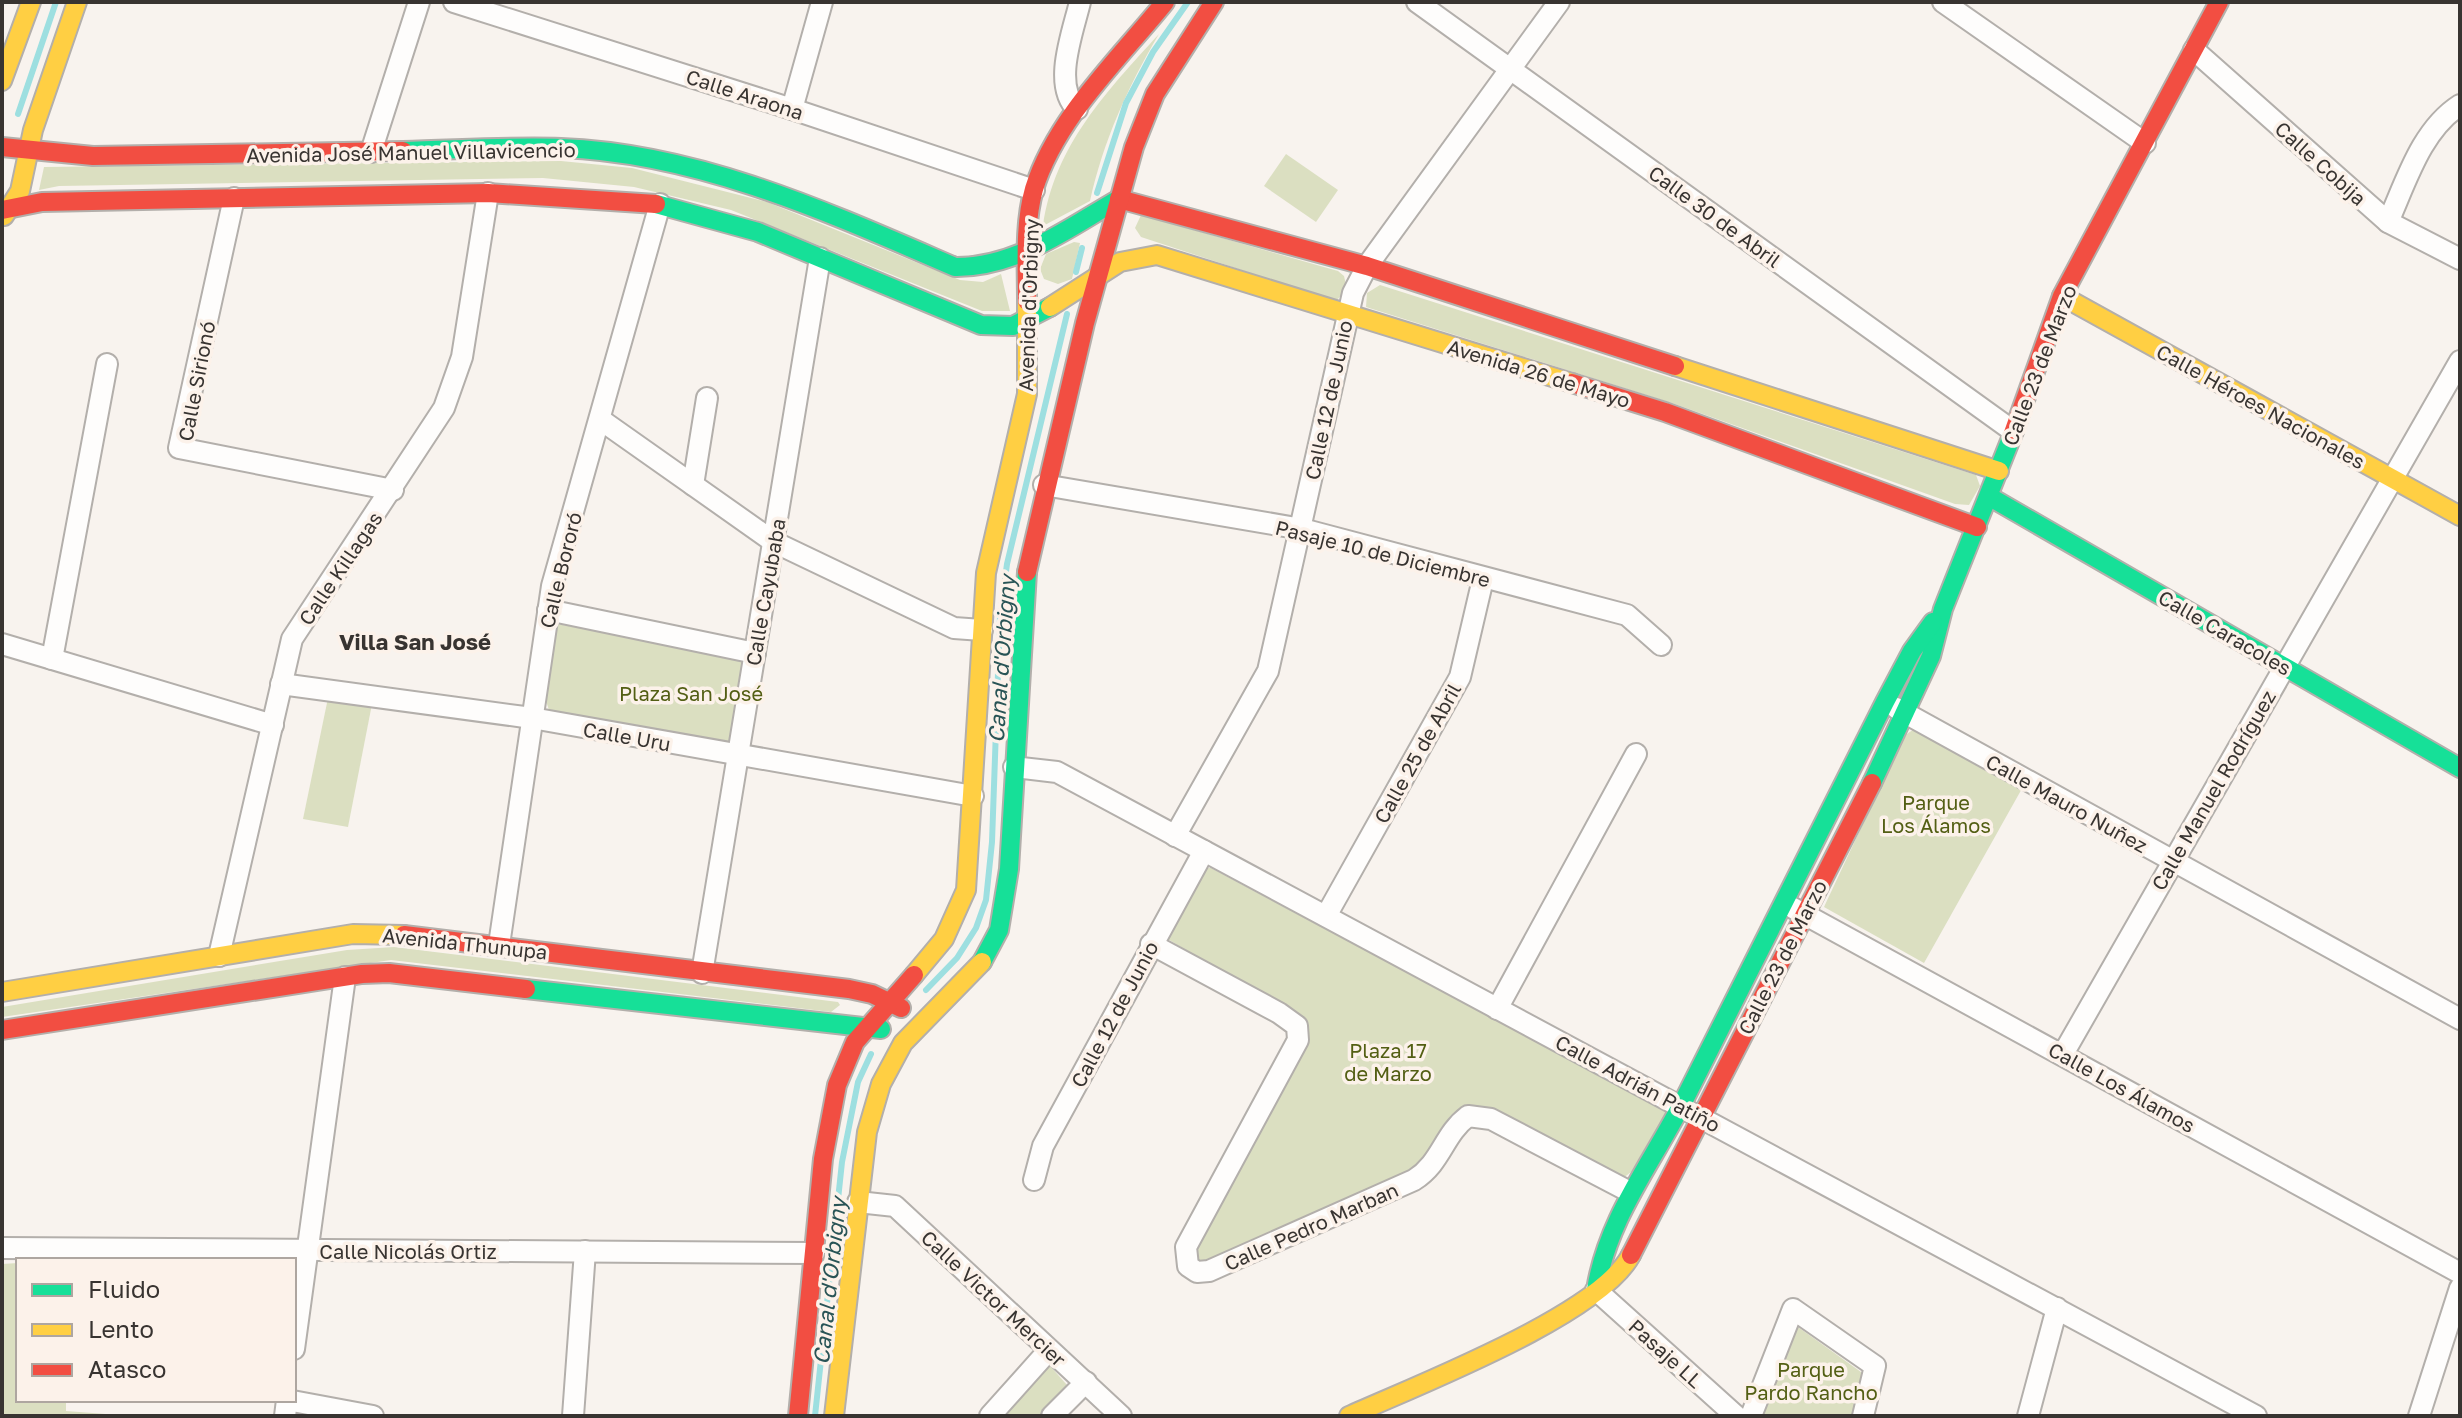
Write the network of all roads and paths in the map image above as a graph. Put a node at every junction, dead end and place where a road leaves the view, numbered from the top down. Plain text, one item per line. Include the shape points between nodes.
1 (31, 2) edge
2 (77, 2) edge
3 (419, 2) edge
4 (454, 2) edge
5 (822, 2) edge
6 (1080, 2) edge
7 (1165, 2) edge
8 (1214, 2) edge
9 (1417, 2) edge
10 (1559, 2) edge
11 (1943, 2) edge
12 (2219, 2) edge
13 (2194, 50) junction
14 (1511, 68) junction
15 (2, 81) edge
16 (2460, 105) edge
17 (792, 109) junction
18 (1077, 109) junction
19 (2145, 143) junction
20 (2, 147) edge
21 (29, 151) junction
22 (371, 152) junction
23 (1034, 190) junction
24 (488, 193) junction
25 (234, 198) junction
26 (1119, 199) junction
27 (660, 204) junction
28 (3, 214) edge
29 (2388, 222) junction
30 (1027, 249) junction
31 (820, 258) junction
32 (2460, 259) edge
33 (1367, 266) junction
34 (1098, 275) junction
35 (2062, 296) junction
36 (1346, 314) junction
37 (1029, 318) junction
38 (2460, 361) edge
39 (107, 364) dead end
40 (707, 398) dead end
41 (601, 420) junction
42 (2013, 431) junction
43 (1999, 471) junction
44 (2392, 479) junction
45 (693, 485) junction
46 (1044, 485) junction
47 (393, 490) junction
48 (1990, 497) junction
49 (2460, 516) edge
50 (1977, 527) junction
51 (1302, 529) junction
52 (774, 542) junction
53 (1483, 579) junction
54 (1943, 609) junction
55 (548, 610) junction
56 (982, 630) junction
57 (2, 644) edge
58 (1661, 645) dead end
59 (755, 653) junction
60 (52, 659) junction
61 (2284, 665) junction
62 (281, 684) junction
63 (1885, 702) junction
64 (1907, 714) junction
65 (532, 718) junction
66 (273, 725) junction
67 (1636, 754) dead end
68 (738, 756) junction
69 (1014, 767) junction
70 (2460, 768) edge
71 (973, 796) junction
72 (1175, 836) junction
73 (1204, 851) junction
74 (2172, 861) junction
75 (1784, 903) junction
76 (1804, 914) junction
77 (1326, 916) junction
78 (1151, 944) junction
79 (499, 945) junction
80 (219, 956) junction
81 (702, 973) junction
82 (345, 977) junction
83 (2, 992) edge
84 (889, 1000) junction
85 (1497, 1009) junction
86 (2460, 1019) edge
87 (920, 1024) junction
88 (866, 1026) junction
89 (2, 1030) edge
90 (903, 1043) junction
91 (2063, 1054) junction
92 (1679, 1106) junction
93 (1701, 1116) junction
94 (1034, 1180) dead end
95 (1630, 1192) junction
96 (858, 1202) junction
97 (2, 1248) edge
98 (308, 1250) junction
99 (585, 1251) junction
100 (814, 1253) junction
101 (2460, 1273) edge
102 (2460, 1288) edge
103 (1596, 1290) junction
104 (2057, 1308) junction
105 (296, 1335) edge
106 (1049, 1350) junction
107 (1086, 1382) junction
108 (296, 1402) edge
109 (1359, 1414) edge
110 (373, 1416) edge
111 (573, 1416) edge
112 (798, 1416) edge
113 (834, 1416) edge
114 (990, 1416) edge
115 (1052, 1416) edge
116 (1121, 1416) edge
117 (1736, 1416) edge
118 (1751, 1416) edge
119 (1863, 1416) edge
120 (2028, 1416) edge
121 (2256, 1416) edge
122 (2419, 1416) edge

1 - 15 street
2 - 21 street
3 - 22 street
4 - 17 street, Calle Araona
5 - 17 street
6 - 18 street via 1065,85
7 - 18 street, Avenida d'Orbigny
8 - 26 street, Avenida d'Orbigny via 1155,94
9 - 14 street, Calle 30 de Abril
10 - 14 street, Calle 12 de Junio
11 - 19 street
12 - 13 street, Calle 23 de Marzo
13 - 19 street, Calle 23 de Marzo
13 - 29 street, Calle Cobija
14 - 33 street, Calle 12 de Junio
14 - 42 street, Calle 30 de Abril
16 - 29 street via 2423,145
17 - 23 street, Calle Araona
18 - 23 street, Avenida d'Orbigny
19 - 35 street, Calle 23 de Marzo
20 - 21 street, Avenida José Manuel Villavicencio
21 - 22 street, Avenida José Manuel Villavicencio via 93,156
21 - 28 street via 20,191
22 - 30 street, Avenida José Manuel Villavicencio via 613,152 668,161 771,190 955,267 983,269
23 - 30 street, Avenida d'Orbigny
24 - 25 street
24 - 27 street via 553,193
24 - 47 street, Calle Killagas via 462,357 444,408
25 - 28 street via 42,202
25 - 47 street, Calle Sirionó via 179,448
26 - 30 street, Avenida José Manuel Villavicencio
26 - 33 street
26 - 34 street, Avenida d'Orbigny
27 - 31 street via 743,227
27 - 41 street, Calle Bororó
29 - 32 street, Calle Cobija
30 - 37 street, Avenida d'Orbigny
31 - 37 street via 981,325 1011,327
31 - 52 street, Calle Cayubaba
33 - 36 street, Calle 12 de Junio
33 - 43 street
34 - 36 street, Avenida 26 de Mayo via 1131,257 1157,255
34 - 37 street
34 - 46 street, Avenida d'Orbigny
35 - 42 street, Calle 23 de Marzo
35 - 44 street, Calle Héroes Nacionales
36 - 50 street, Avenida 26 de Mayo via 1665,412
36 - 51 street, Calle 12 de Junio
37 - 56 street, Avenida d'Orbigny via 1027,394 994,533
38 - 44 street, Calle Manuel Rodríguez
39 - 60 street
40 - 45 street
41 - 45 street
41 - 55 street, Calle Bororó
42 - 43 street, Calle 23 de Marzo
43 - 48 street, Calle 23 de Marzo
44 - 49 street, Calle Héroes Nacionales
44 - 61 street, Calle Manuel Rodríguez
45 - 52 street
46 - 51 street, Pasaje 10 de Diciembre
46 - 69 street, Avenida d'Orbigny via 1021,617
47 - 62 street, Calle Killagas via 292,639
48 - 50 street, Calle 23 de Marzo
48 - 61 street, Calle Caracoles
50 - 54 street, Calle 23 de Marzo
51 - 53 street, Pasaje 10 de Diciembre
51 - 72 street, Calle 12 de Junio via 1268,671
52 - 56 street via 954,628
52 - 59 street, Calle Cayubaba
53 - 58 street, Pasaje 10 de Diciembre via 1627,615
53 - 77 street, Calle 25 de Abril via 1460,677
54 - 63 street, Calle 23 de Marzo via 1912,651
54 - 64 street, Calle 23 de Marzo
55 - 59 street
55 - 65 street, Calle Bororó
56 - 71 street, Avenida d'Orbigny
57 - 60 street
59 - 68 street, Calle Cayubaba
60 - 66 street
61 - 70 street, Calle Caracoles
61 - 74 street, Calle Manuel Rodríguez
62 - 65 street, Calle Uru
62 - 66 street, Calle Killagas
63 - 64 street, Calle Mauro Nuñez
63 - 75 street, Calle 23 de Marzo
64 - 74 street, Calle Mauro Nuñez
64 - 76 street, Calle 23 de Marzo
65 - 68 street, Calle Uru
65 - 79 street, Calle Bororó
66 - 80 street, Calle Killagas
67 - 85 street
68 - 71 street, Calle Uru
68 - 81 street, Calle Cayubaba
69 - 72 street, Calle Adrián Patiño via 1057,772
69 - 87 street, Avenida d'Orbigny via 1009,869 999,930 985,958
71 - 84 street, Avenida d'Orbigny via 961,914 948,937
72 - 73 street, Calle Adrián Patiño
73 - 77 street, Calle Adrián Patiño
73 - 78 street, Calle 12 de Junio
74 - 86 street, Calle Mauro Nuñez
74 - 91 street, Calle Manuel Rodríguez
75 - 76 street, Calle Los Álamos
75 - 92 street, Calle 23 de Marzo
76 - 91 street, Calle Los Álamos
76 - 93 street, Calle 23 de Marzo
77 - 85 street, Calle Adrián Patiño
78 - 94 street, Calle 12 de Junio via 1043,1146
78 - 95 street, Calle Pedro Marban via 1297,1026 1298,1040 1186,1247 1188,1266 1197,1272 1414,1180 1431,1169 1468,1116 1491,1119
79 - 80 street, Avenida Thunupa via 385,933
79 - 81 street, Avenida Thunupa
80 - 83 street, Avenida Thunupa
81 - 84 street, Avenida Thunupa via 849,989
82 - 88 street, Avenida Thunupa via 422,975
82 - 89 street, Avenida Thunupa
82 - 98 street
84 - 87 street, Avenida Thunupa
84 - 88 street, Avenida d'Orbigny
85 - 92 street, Calle Adrián Patiño
87 - 90 street, Avenida d'Orbigny
88 - 90 street, Avenida Thunupa
88 - 100 street, Avenida d'Orbigny via 843,1067 834,1100
90 - 96 street, Avenida d'Orbigny via 881,1084 867,1132
91 - 101 street, Calle Los Álamos
92 - 93 street, Calle Adrián Patiño
92 - 95 street, Calle 23 de Marzo via 1654,1158
93 - 103 street, Calle 23 de Marzo via 1622,1272
93 - 104 street, Calle Adrián Patiño
95 - 103 street, Calle 23 de Marzo via 1599,1259
96 - 106 street, Calle Victor Mercier via 895,1206
96 - 113 street, Avenida d'Orbigny
97 - 98 street, Calle Nicolás Ortiz
98 - 99 street, Calle Nicolás Ortiz
98 - 105 street
99 - 100 street, Calle Nicolás Ortiz
99 - 111 street
100 - 112 street, Avenida d'Orbigny
102 - 122 street
103 - 109 street, Calle 23 de Marzo via 1549,1324
103 - 117 street, Pasaje LL
104 - 120 street
104 - 121 street, Calle Adrián Patiño
106 - 107 street, Calle Victor Mercier
106 - 114 street
107 - 115 street
107 - 116 street, Calle Victor Mercier
108 - 110 street
118 - 119 street via 1793,1309 1875,1366

